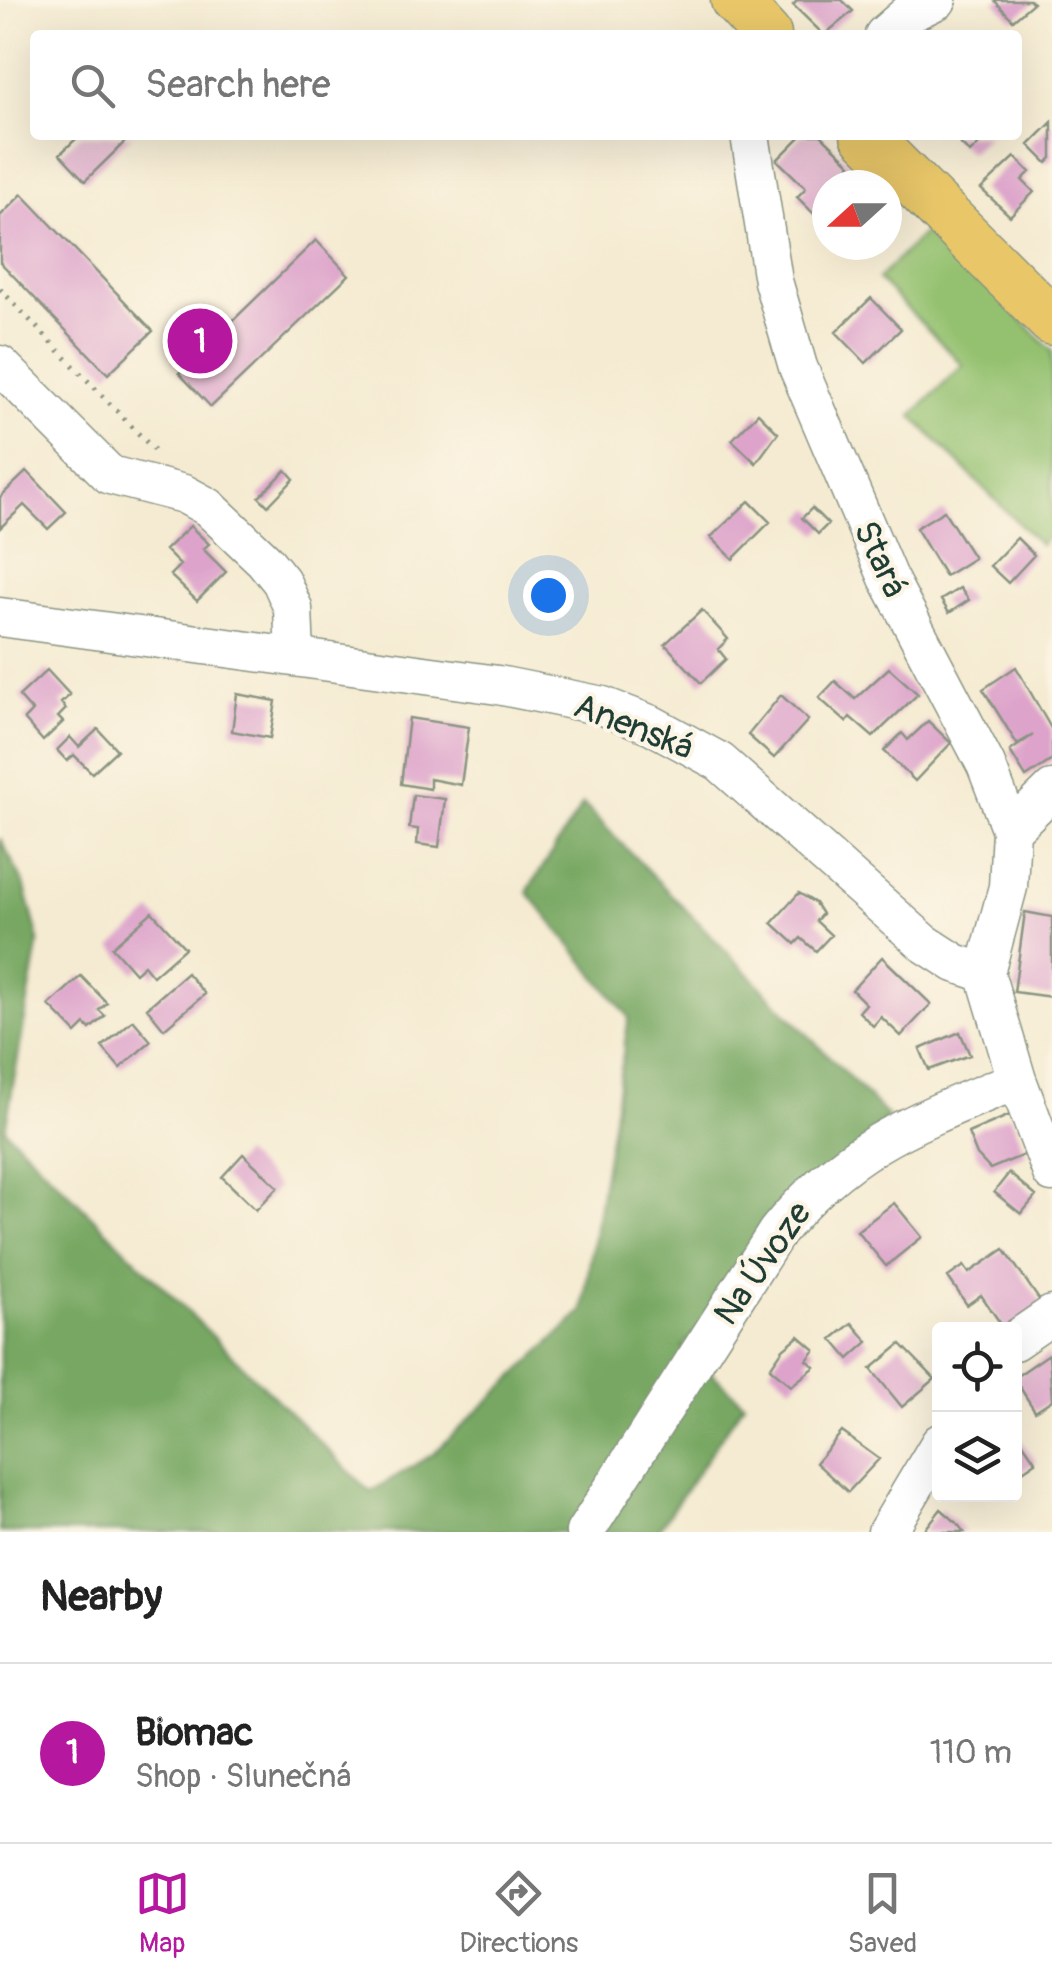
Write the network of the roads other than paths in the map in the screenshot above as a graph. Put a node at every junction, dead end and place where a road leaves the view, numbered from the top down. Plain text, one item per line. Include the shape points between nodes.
1 (735, 0) edge
2 (937, 0) edge
3 (762, 30) edge
4 (890, 30) edge
5 (751, 140) edge
6 (869, 140) edge
7 (1052, 321) edge
8 (0, 365) edge
9 (0, 617) edge
10 (296, 657) junction
11 (1052, 790) edge
12 (1011, 830) junction
13 (985, 973) junction
14 (1016, 1080) junction
15 (1052, 1173) edge
16 (1052, 1315) edge
17 (1022, 1335) edge
18 (932, 1456) edge
19 (585, 1532) edge
20 (887, 1532) edge

1 - 3 main road
2 - 4 street
5 - 12 street, Stará via 773,281 798,367 888,578 986,765
6 - 7 main road
8 - 10 street via 110,475 208,507 264,560 293,608
9 - 10 street, Anenská
10 - 13 street, Anenská via 516,689 603,706 652,725 720,762 924,943 955,964
11 - 12 street
12 - 13 street, Stará via 1008,888
13 - 14 street
14 - 15 street
14 - 19 street, Na Úvoze via 862,1149 800,1203
16 - 17 street
18 - 20 street

